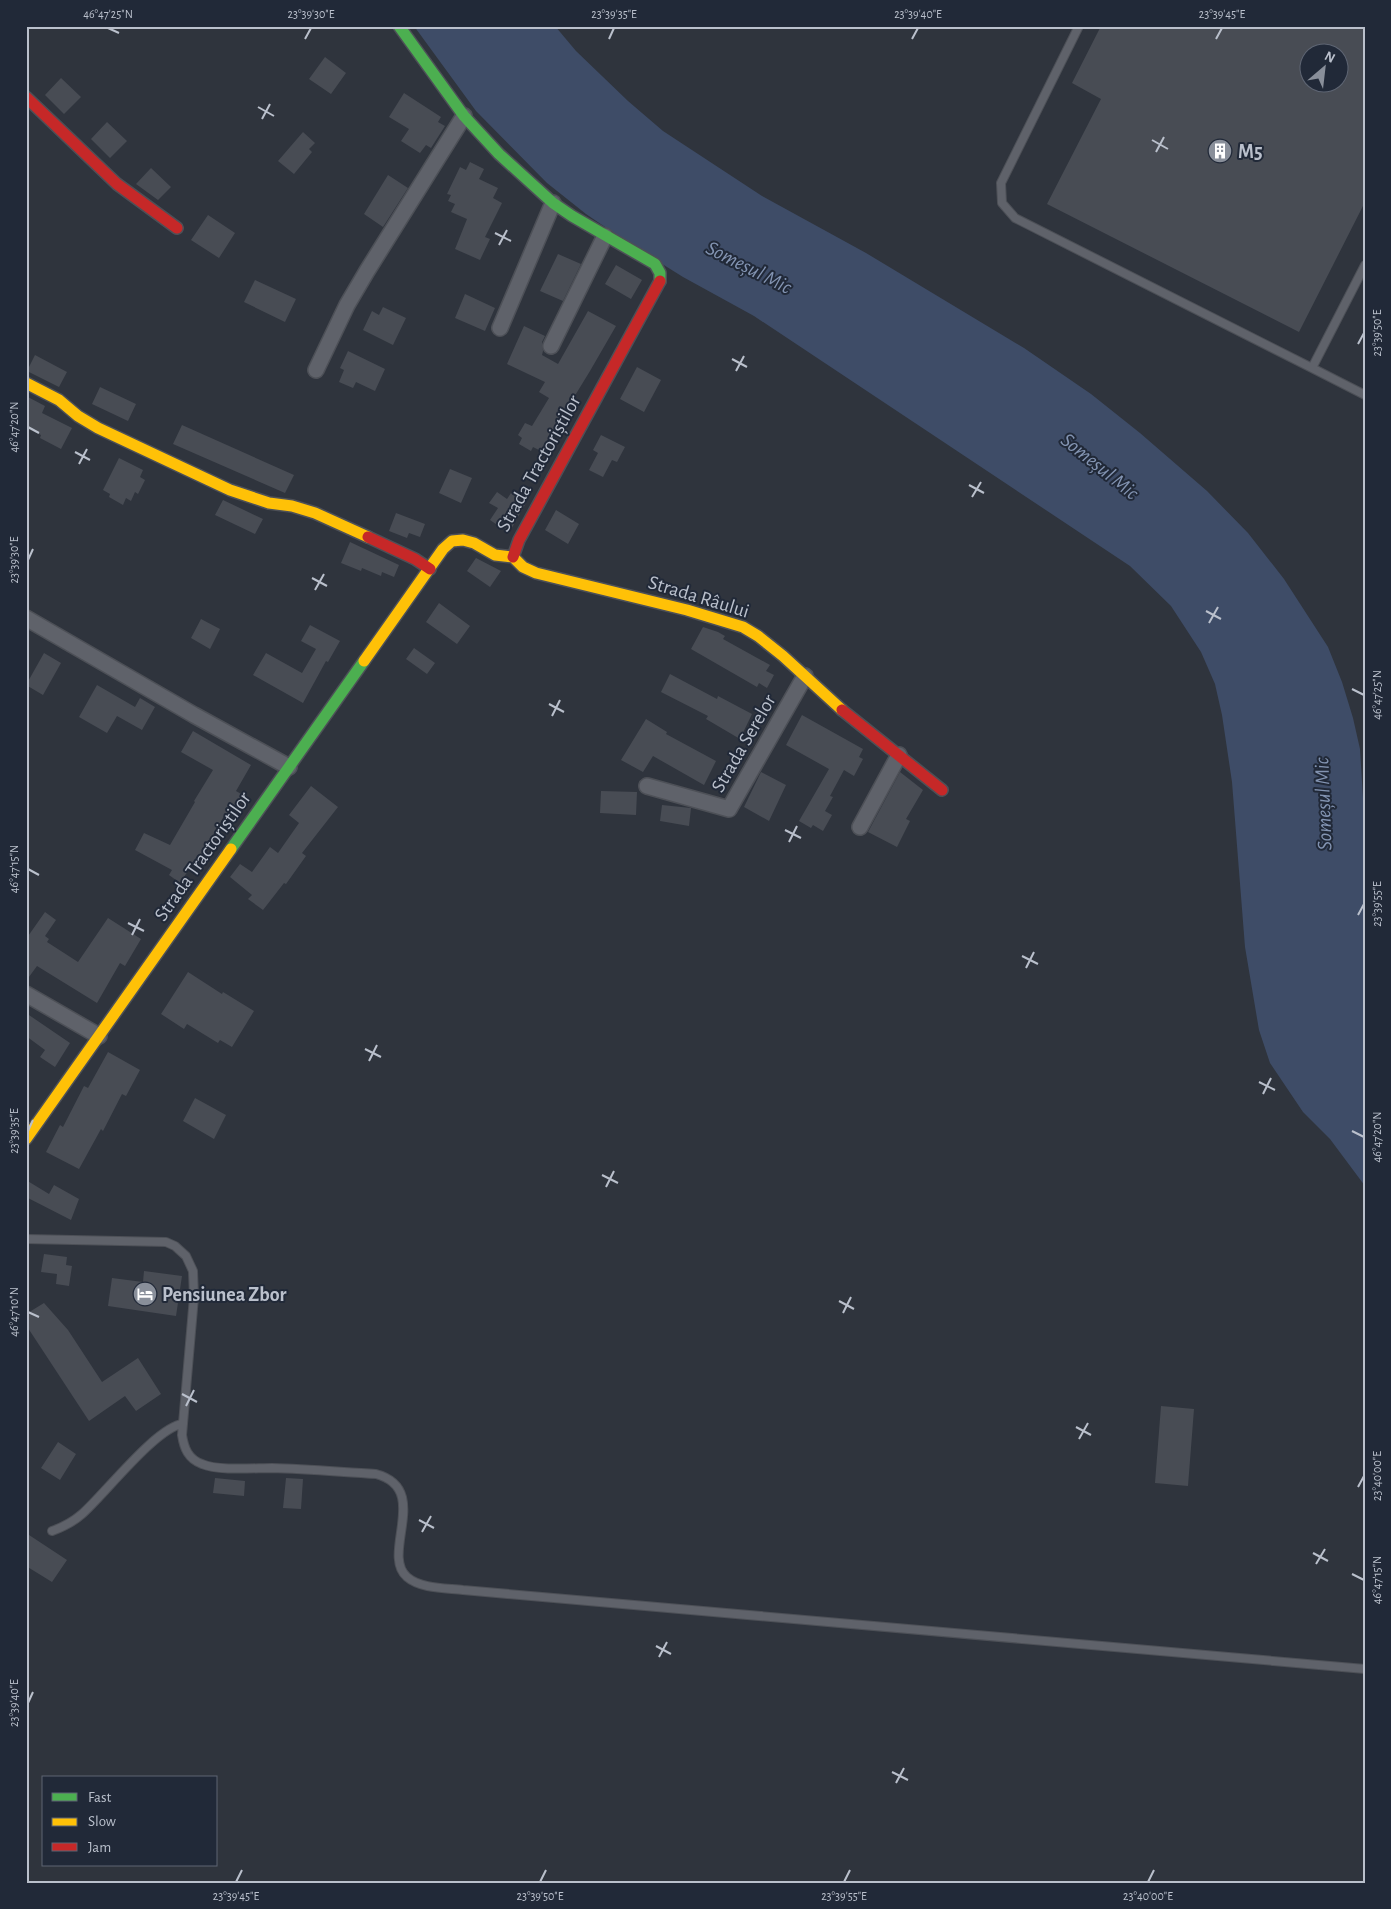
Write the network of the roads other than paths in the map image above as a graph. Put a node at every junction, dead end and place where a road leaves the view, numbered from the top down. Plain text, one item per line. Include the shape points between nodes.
1 (399, 26) edge
2 (1079, 26) edge
3 (26, 97) edge
4 (464, 116) junction
5 (553, 203) junction
6 (178, 228) dead end
7 (605, 236) junction
8 (1365, 265) edge
9 (500, 328) dead end
10 (551, 346) dead end
11 (1312, 368) junction
12 (316, 370) dead end
13 (26, 383) edge
14 (1365, 394) edge
15 (513, 556) junction
16 (430, 568) junction
17 (26, 618) edge
18 (804, 676) junction
19 (899, 755) junction
20 (289, 768) junction
21 (647, 786) dead end
22 (942, 790) dead end
23 (860, 827) dead end
24 (26, 994) edge
25 (99, 1036) junction
26 (26, 1139) edge
27 (26, 1238) edge
28 (183, 1424) junction
29 (52, 1531) dead end
30 (1365, 1669) edge

1 - 4 street
2 - 11 lane via 1001,183 1002,203 1015,218
3 - 6 street via 151,212
4 - 5 street via 499,154
4 - 12 street via 367,271
5 - 7 street
5 - 9 street
7 - 10 street
7 - 15 street, Strada Tractoriștilor via 655,264 662,276
8 - 11 lane
11 - 14 lane
13 - 16 street via 59,400 98,428 230,490 315,513 415,558
15 - 16 street, Strada Tractoriștilor via 495,555 462,540 452,541
15 - 18 street, Strada Râului via 524,569 536,574 687,610 743,627
16 - 20 street, Strada Tractoriștilor
17 - 20 street
18 - 19 street, Strada Râului
18 - 21 street, Strada Serelor via 729,809
19 - 22 street, Strada Râului
19 - 23 street
20 - 25 street, Strada Tractoriștilor
24 - 25 street
25 - 26 street, Strada Tractoriștilor
27 - 28 lane via 166,1242 186,1256 193,1271 194,1297
28 - 29 lane via 171,1427 134,1459 82,1515
28 - 30 lane via 184,1449 203,1465 386,1476 400,1491 404,1506 400,1570 408,1578 431,1587

